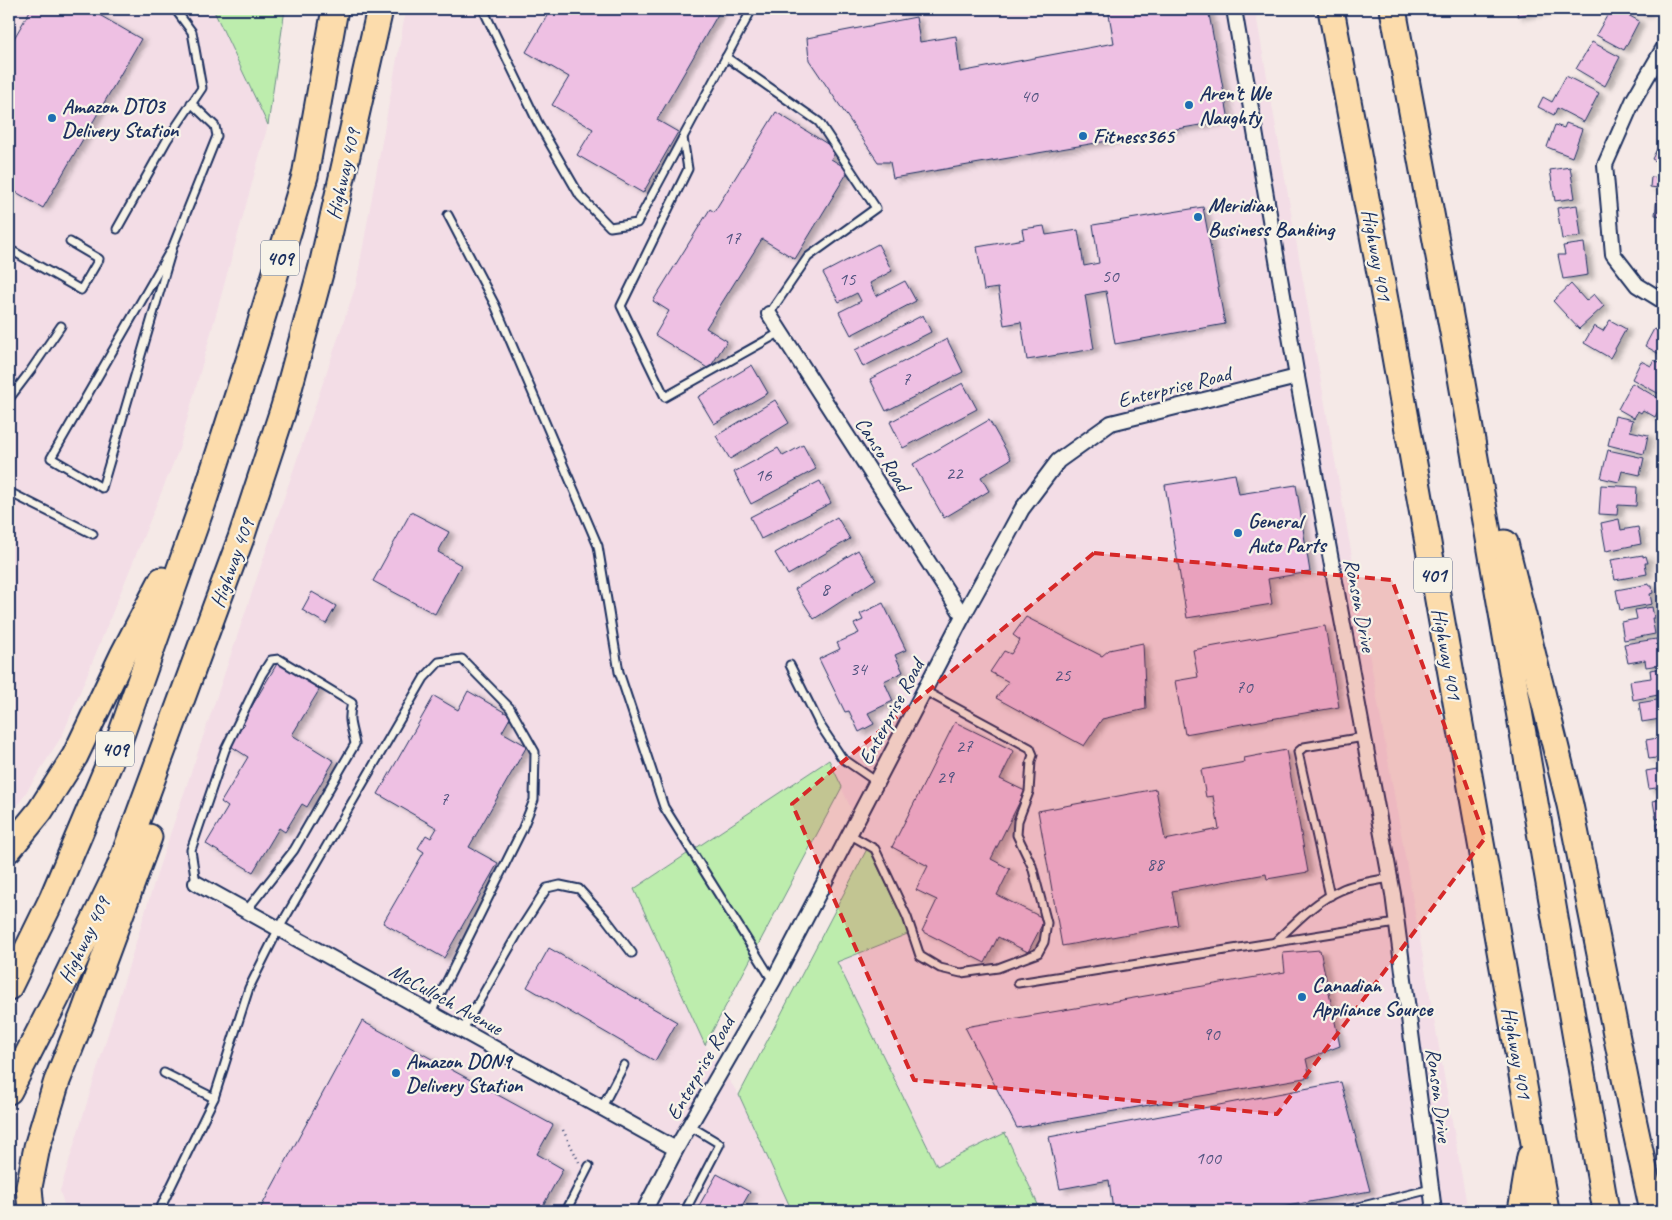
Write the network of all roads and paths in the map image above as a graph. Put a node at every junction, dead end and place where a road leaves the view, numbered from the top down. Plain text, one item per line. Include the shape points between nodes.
1 (175, 9) edge
2 (336, 9) edge
3 (380, 9) edge
4 (483, 9) edge
5 (752, 9) edge
6 (1234, 9) edge
7 (1331, 9) edge
8 (1393, 9) edge
9 (1663, 49) edge
10 (726, 57) junction
11 (192, 104) junction
12 (683, 138) junction
13 (448, 215) dead end
14 (116, 229) dead end
15 (70, 242) dead end
16 (173, 246) junction
17 (9, 249) edge
18 (1663, 300) edge
19 (769, 314) joint
20 (61, 326) dead end
21 (781, 332) junction
22 (1455, 343) junction
23 (1297, 377) junction
24 (9, 399) edge
25 (9, 497) edge
26 (203, 503) junction
27 (93, 534) dead end
28 (241, 538) junction
29 (963, 616) junction
30 (790, 665) dead end
31 (924, 691) junction
32 (1364, 737) junction
33 (876, 782) junction
34 (850, 834) junction
35 (9, 849) edge
36 (1390, 878) junction
37 (196, 883) joint
38 (1330, 896) junction
39 (246, 911) junction
40 (1396, 923) junction
41 (278, 930) junction
42 (1273, 943) junction
43 (632, 954) dead end
44 (773, 981) junction
45 (1018, 983) dead end
46 (9, 987) edge
47 (431, 1013) junction
48 (462, 1031) junction
49 (624, 1065) dead end
50 (164, 1073) dead end
51 (9, 1091) edge
52 (214, 1098) junction
53 (602, 1107) junction
54 (690, 1126) junction
55 (563, 1130) dead end
56 (1533, 1142) junction
57 (676, 1149) junction
58 (589, 1166) dead end
59 (585, 1174) junction
60 (1431, 1189) junction
61 (647, 1210) edge
62 (31, 1211) edge
63 (159, 1211) edge
64 (566, 1211) edge
65 (685, 1211) edge
66 (1343, 1211) edge
67 (1434, 1211) edge
68 (1522, 1211) edge
69 (1546, 1211) edge
70 (1606, 1211) edge
71 (1653, 1211) edge

1 - 11 lane via 192,32 202,88
2 - 26 highway, Highway 409 / 409 via 305,176
3 - 28 highway, Highway 409 / 409 via 322,266 284,406
4 - 12 lane via 538,123 580,196 610,227 637,223
5 - 10 lane
6 - 23 street, Ronson Drive
7 - 56 highway, Highway 401 / 401
8 - 22 highway
9 - 18 street via 1634,99 1605,165 1613,254 1637,285
10 - 12 lane
10 - 19 lane via 819,122 876,208 808,257
11 - 14 lane via 167,140
11 - 16 lane via 215,126 217,136
12 - 21 lane via 688,169 620,306 665,397
13 - 44 lane via 495,305 598,546 620,672 664,807
15 - 17 lane via 98,259 82,290
16 - 16 lane via 119,432 102,488 51,458
19 - 21 street, Canso Road
20 - 24 lane
21 - 29 street, Canso Road
22 - 70 highway
22 - 71 highway via 1570,805
23 - 29 street, Enterprise Road via 1112,423 1058,461 1022,509
23 - 32 street, Ronson Drive
25 - 27 lane via 11,493
26 - 35 highway via 123,655 75,756 40,810
26 - 46 highway, Highway 409 / 409 via 120,738 52,899
28 - 51 highway, Highway 409 / 409 via 119,869
28 - 62 highway via 178,756 57,1081 29,1186
29 - 31 street, Enterprise Road
30 - 33 lane via 820,725 842,758
31 - 33 street, Enterprise Road
31 - 34 lane via 1030,748 1033,755 1029,792 1018,821 1017,835 1032,866 1047,923 1044,942 1038,953 998,968 961,973 940,968 920,956 907,917 875,849
32 - 36 street, Ronson Drive
32 - 38 lane via 1304,747 1298,752
33 - 34 street, Enterprise Road
34 - 44 street, Enterprise Road
36 - 38 lane via 1341,890
36 - 40 street, Ronson Drive
37 - 39 street, McCulloch Avenue
37 - 39 lane via 191,850 226,750 262,674 271,660 279,659 352,703 349,715 354,744 294,850
38 - 42 lane
39 - 41 street, McCulloch Avenue
40 - 42 lane
40 - 60 street, Ronson Drive
41 - 47 street, McCulloch Avenue
41 - 47 lane via 424,678 439,662 462,659 510,708 535,752 534,800
41 - 52 lane via 249,988
42 - 45 lane
43 - 48 lane via 579,889 560,885 547,888
44 - 54 street, Enterprise Road
47 - 48 street, McCulloch Avenue
48 - 53 street, McCulloch Avenue
49 - 53 lane
50 - 52 lane
52 - 63 lane
53 - 57 street, McCulloch Avenue
54 - 57 street, Enterprise Road
54 - 65 lane via 720,1144
55 - 59 path
56 - 68 highway
56 - 69 highway, Highway 401 / 401
57 - 61 street, Enterprise Road
58 - 59 lane
59 - 64 lane
60 - 66 lane
60 - 67 street, Ronson Drive

